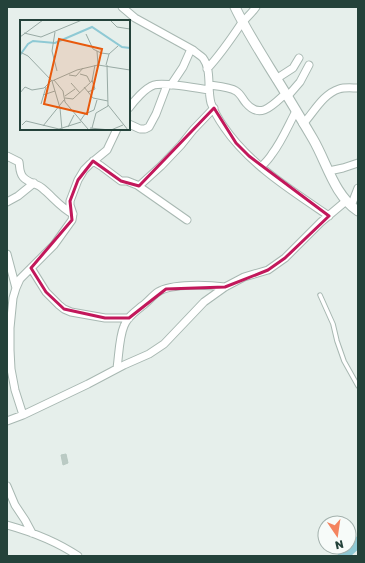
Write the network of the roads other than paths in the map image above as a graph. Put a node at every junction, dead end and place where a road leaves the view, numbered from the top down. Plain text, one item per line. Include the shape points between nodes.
1 (122, 7) edge
2 (235, 7) edge
3 (256, 7) edge
4 (242, 22) junction
5 (191, 49) junction
6 (299, 58) dead end
7 (309, 65) dead end
8 (207, 69) junction
9 (276, 79) junction
10 (169, 85) junction
11 (209, 88) junction
12 (358, 88) edge
13 (286, 95) junction
14 (130, 107) edge
15 (214, 108) junction
16 (296, 111) junction
17 (130, 124) edge
18 (304, 124) junction
19 (117, 130) edge
20 (7, 156) edge
21 (93, 161) junction
22 (358, 163) edge
23 (261, 167) junction
24 (329, 171) junction
25 (34, 184) junction
26 (139, 186) junction
27 (358, 188) edge
28 (7, 202) edge
29 (352, 206) edge
30 (73, 214) junction
31 (329, 216) junction
32 (187, 220) dead end
33 (7, 254) edge
34 (31, 268) junction
35 (225, 287) junction
36 (16, 288) junction
37 (320, 295) dead end
38 (129, 318) junction
39 (117, 368) junction
40 (358, 386) edge
41 (23, 415) junction
42 (7, 421) edge
43 (7, 486) edge
44 (7, 525) edge
45 (32, 533) junction
46 (78, 556) edge

1 - 5 street via 135,18
2 - 4 street
3 - 4 street
4 - 8 street
4 - 9 street
5 - 8 street via 202,57
5 - 10 street
6 - 9 street via 293,68
7 - 13 street via 300,82
8 - 11 street
9 - 13 street
10 - 11 street
10 - 14 street via 153,85
10 - 17 street via 149,127 140,129
11 - 13 street via 221,86 237,91 254,111 268,108
11 - 15 street
12 - 18 street via 346,87 328,95
13 - 16 street
15 - 23 street via 236,144
15 - 26 street
16 - 18 street
16 - 23 street via 285,134
18 - 24 street
19 - 21 street via 107,150
20 - 25 street via 19,162 21,176
21 - 26 street via 121,181
21 - 30 street via 78,180 70,201
22 - 24 street
23 - 31 street
24 - 29 street
25 - 28 street
25 - 30 street
26 - 32 street
27 - 29 street
29 - 31 street
30 - 34 street via 72,220 54,245
31 - 35 street via 285,258 268,270 244,277
33 - 36 street
34 - 36 street via 20,279
34 - 38 street via 46,292 64,309 105,318
35 - 38 street via 177,287 159,291
35 - 39 street via 204,302 164,344 149,354
36 - 41 street via 10,328 11,369
37 - 40 lane via 333,324 344,361
38 - 39 street via 124,325
39 - 41 street
41 - 42 street
43 - 45 street
44 - 45 street
45 - 46 street

